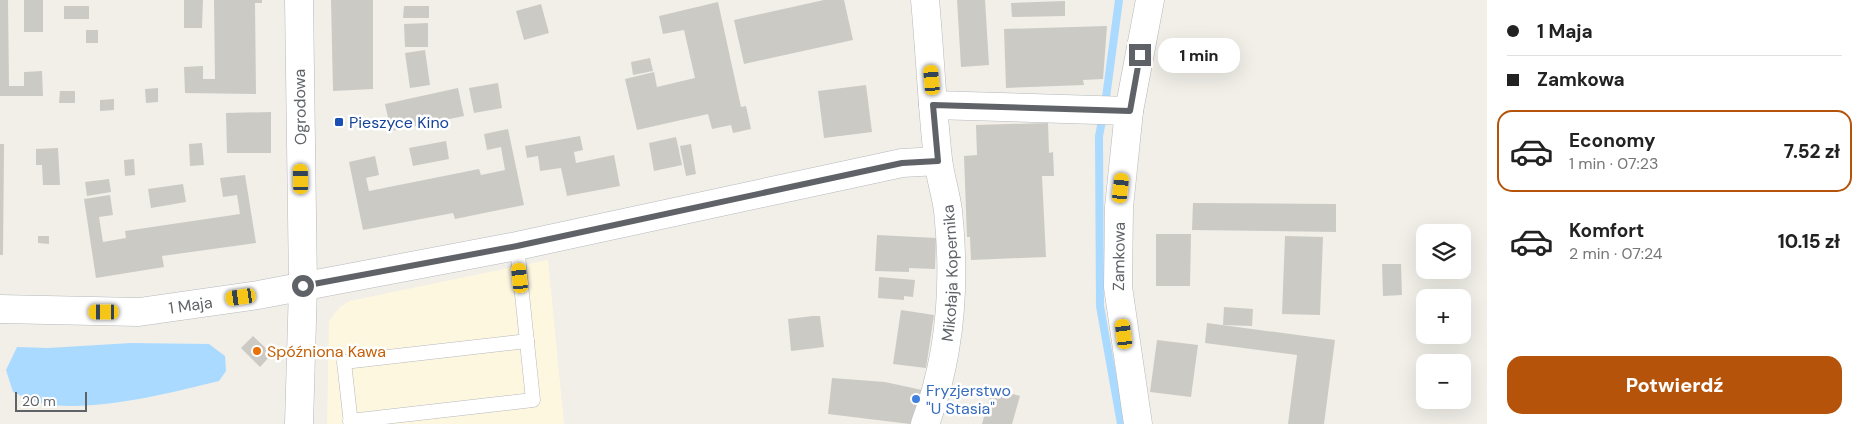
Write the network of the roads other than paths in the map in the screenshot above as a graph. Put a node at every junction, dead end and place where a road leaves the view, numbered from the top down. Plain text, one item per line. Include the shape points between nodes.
1 (299, 0) edge
2 (925, 0) edge
3 (1150, 0) edge
4 (933, 105) junction
5 (1124, 111) junction
6 (938, 161) junction
7 (517, 246) junction
8 (303, 286) junction
9 (0, 309) edge
10 (527, 341) junction
11 (350, 422) edge
12 (299, 424) edge
13 (924, 424) edge
14 (1138, 424) edge

1 - 8 street, Ogrodowa
2 - 4 street, Mikołaja Kopernika
3 - 5 street, Zamkowa
4 - 5 street
4 - 6 street, Mikołaja Kopernika
5 - 14 street, Zamkowa via 1118,287
6 - 7 street, 1 Maja via 902,163
6 - 13 street, Mikołaja Kopernika via 948,210 952,302 947,347 936,394
7 - 8 street, 1 Maja
7 - 10 lane
8 - 9 street, 1 Maja via 139,312
8 - 12 street, Ogrodowa
10 - 11 lane via 533,400
10 - 11 lane via 344,362

